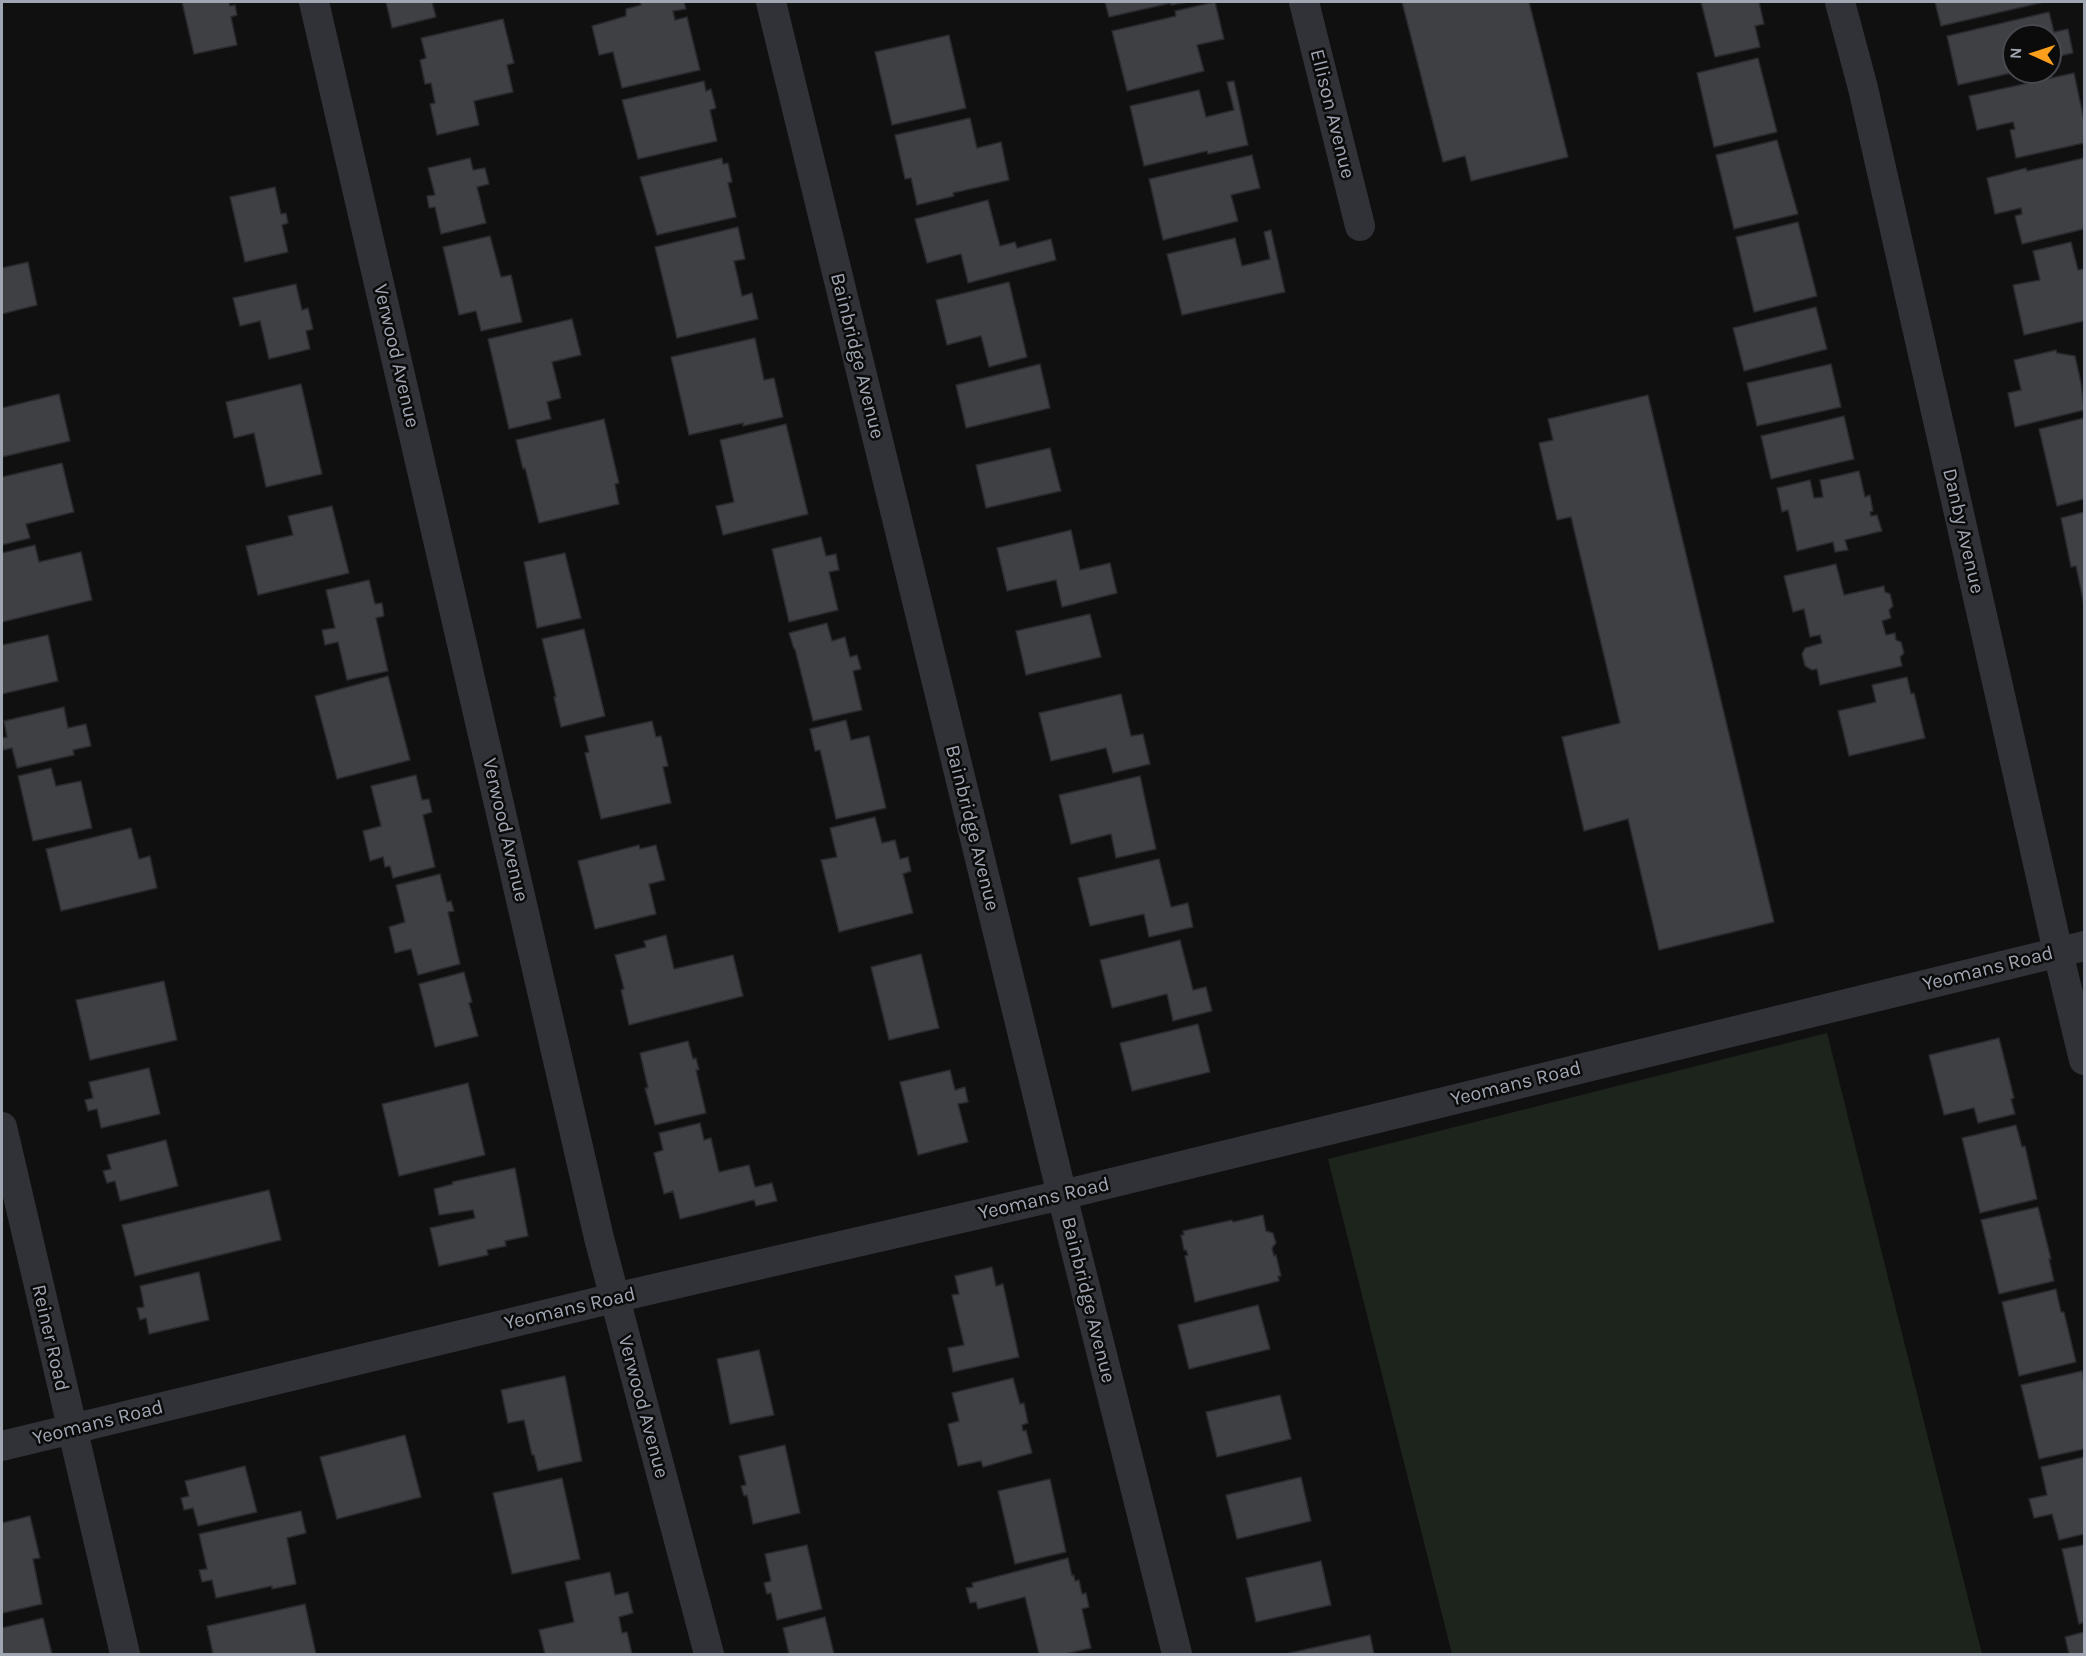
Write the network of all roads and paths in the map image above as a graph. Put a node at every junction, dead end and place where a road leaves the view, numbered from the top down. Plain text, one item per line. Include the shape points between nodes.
1 (314, 2) edge
2 (771, 2) edge
3 (1304, 2) edge
4 (1840, 2) edge
5 (1360, 226) dead end
6 (2071, 949) edge
7 (2085, 1060) edge
8 (2, 1127) edge
9 (1062, 1195) junction
10 (614, 1298) junction
11 (71, 1429) junction
12 (2, 1446) edge
13 (125, 1654) edge
14 (709, 1654) edge
15 (1177, 1654) edge

1 - 10 street, Verwood Avenue
2 - 9 street, Bainbridge Avenue
3 - 5 street, Ellison Avenue
4 - 6 street, Danby Avenue
6 - 7 street, Danby Avenue
6 - 9 street, Yeomans Road
8 - 11 street, Reiner Road
9 - 10 street, Yeomans Road
9 - 15 street, Bainbridge Avenue
10 - 11 street, Yeomans Road
10 - 14 street, Verwood Avenue
11 - 12 street, Yeomans Road
11 - 13 street, Reiner Road

